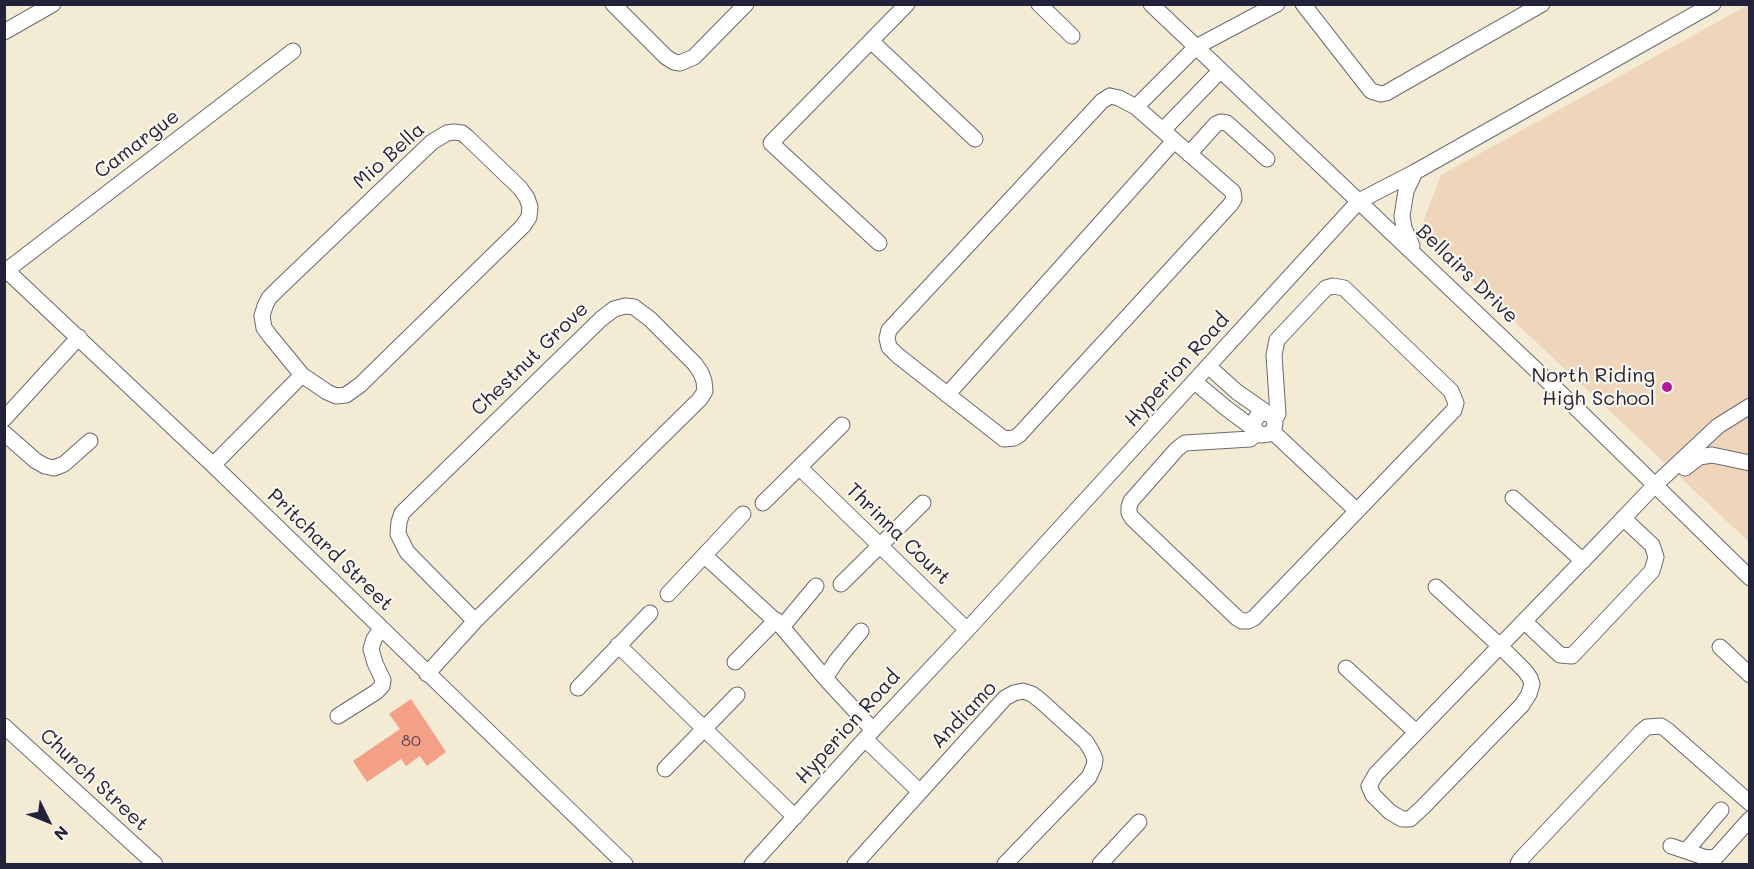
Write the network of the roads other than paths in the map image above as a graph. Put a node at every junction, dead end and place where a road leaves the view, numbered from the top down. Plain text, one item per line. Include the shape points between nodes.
1 (54, 4) edge
2 (613, 4) edge
3 (746, 4) edge
4 (907, 4) edge
5 (1038, 4) edge
6 (1151, 4) edge
7 (1303, 4) edge
8 (1542, 4) edge
9 (1713, 4) edge
10 (1263, 9) edge
11 (4, 32) edge
12 (1072, 36) dead end
13 (871, 41) junction
14 (1196, 47) junction
15 (293, 51) dead end
16 (1220, 71) junction
17 (1136, 107) junction
18 (1169, 135) junction
19 (975, 139) dead end
20 (1189, 154) junction
21 (1267, 159) dead end
22 (1414, 172) junction
23 (1359, 201) junction
24 (879, 243) dead end
25 (1416, 255) junction
26 (6, 269) edge
27 (80, 337) junction
28 (1208, 366) junction
29 (302, 375) junction
30 (1195, 382) junction
31 (947, 395) junction
32 (1749, 406) edge
33 (4, 419) edge
34 (842, 425) dead end
35 (1265, 426) junction
36 (4, 433) edge
37 (90, 441) dead end
38 (1749, 463) edge
39 (213, 465) junction
40 (800, 468) junction
41 (1657, 489) junction
42 (1513, 498) dead end
43 (923, 502) dead end
44 (763, 503) dead end
45 (1357, 511) junction
46 (743, 514) dead end
47 (1623, 518) junction
48 (880, 547) junction
49 (705, 556) junction
50 (1583, 561) junction
51 (1749, 578) edge
52 (841, 584) dead end
53 (816, 586) dead end
54 (1436, 587) dead end
55 (668, 594) dead end
56 (650, 613) dead end
57 (476, 621) junction
58 (1524, 621) junction
59 (779, 624) junction
60 (381, 629) junction
61 (967, 630) junction
62 (861, 631) dead end
63 (618, 645) junction
64 (1500, 646) junction
65 (1720, 647) dead end
66 (735, 662) dead end
67 (1346, 668) dead end
68 (427, 674) junction
69 (1749, 675) edge
70 (825, 678) junction
71 (578, 688) dead end
72 (737, 695) dead end
73 (338, 716) dead end
74 (4, 726) edge
75 (703, 728) junction
76 (1416, 732) junction
77 (869, 734) junction
78 (665, 769) dead end
79 (920, 792) junction
80 (1749, 803) edge
81 (1721, 810) dead end
82 (795, 817) junction
83 (1749, 819) edge
84 (1139, 822) dead end
85 (1671, 846) dead end
86 (1686, 851) junction
87 (155, 864) edge
88 (625, 864) edge
89 (752, 864) edge
90 (855, 864) edge
91 (1005, 864) edge
92 (1100, 864) edge
93 (1518, 864) edge

1 - 11 street
2 - 3 street via 666,57 680,63 694,57
4 - 13 street
5 - 12 street
6 - 14 street, Bellairs Drive
7 - 8 street via 1371,91 1381,94
9 - 22 street, Hyperion Road
10 - 14 street
13 - 19 street
13 - 24 street via 771,143
14 - 16 street, Bellairs Drive
14 - 17 street
15 - 26 street, Camargue
16 - 18 street
16 - 23 street, Bellairs Drive
17 - 18 street
17 - 31 street via 1110,96 1102,101 889,330 889,347
18 - 20 street
18 - 31 street
20 - 21 street via 1221,122
20 - 31 street via 1233,192 1234,199 1019,435 1004,439
22 - 23 street, Hyperion Road
22 - 25 street via 1402,216
23 - 25 street, Bellairs Drive
23 - 28 street, Hyperion Road
25 - 41 street, Bellairs Drive
26 - 27 street, Pritchard Street
27 - 33 street
27 - 39 street, Pritchard Street
28 - 30 street, Hyperion Road
28 - 35 street
29 - 29 street, Mio Bella via 336,396 353,391 529,217 530,207 520,188 462,133 447,133 432,142 269,298 262,316 264,328
29 - 39 street
30 - 35 street
30 - 61 street, Hyperion Road
32 - 41 street via 1718,426
34 - 40 street
35 - 45 street
35 - 45 street via 1278,414 1274,355 1277,340 1326,288 1344,288 1451,391 1456,403 1454,410
35 - 45 street via 1250,439 1185,443 1176,449 1131,501 1132,518 1237,618 1248,621
36 - 37 street via 36,461 54,468
38 - 41 street via 1712,455 1699,457
39 - 60 street, Pritchard Street
40 - 44 street
40 - 48 street, Thrinna Court
41 - 47 street
41 - 51 street, Bellairs Drive
42 - 50 street
43 - 48 street
46 - 49 street
47 - 50 street
47 - 58 street via 1652,545 1655,564 1646,579 1580,648 1572,656 1560,655
48 - 52 street
48 - 61 street, Thrinna Court
49 - 55 street
49 - 59 street
50 - 58 street
53 - 59 street
54 - 64 street
56 - 63 street
57 - 57 street, Chestnut Grove via 705,391 695,364 634,307 614,309 602,319 402,513 398,534 407,552
57 - 68 street, Chestnut Grove
58 - 64 street
59 - 66 street
59 - 70 street
60 - 68 street, Pritchard Street
60 - 73 street via 371,649 382,686
61 - 77 street, Hyperion Road
62 - 70 street
63 - 71 street
63 - 75 street
64 - 76 street
64 - 76 street via 1526,671 1532,684 1529,694 1423,807 1410,819 1402,819 1390,813 1369,786
65 - 69 street
67 - 76 street
68 - 88 street, Pritchard Street
70 - 77 street
72 - 75 street
74 - 87 street, Church Street
75 - 78 street
75 - 82 street
77 - 79 street
77 - 82 street, Hyperion Road
79 - 90 street, Andiamo
79 - 91 street, Andiamo via 1005,698 1023,691 1041,701 1086,742 1095,759 1094,766 1089,777
80 - 93 street via 1667,730 1661,726 1647,727
81 - 86 street
82 - 89 street, Hyperion Road
83 - 86 street via 1716,857
84 - 92 street
85 - 86 street

